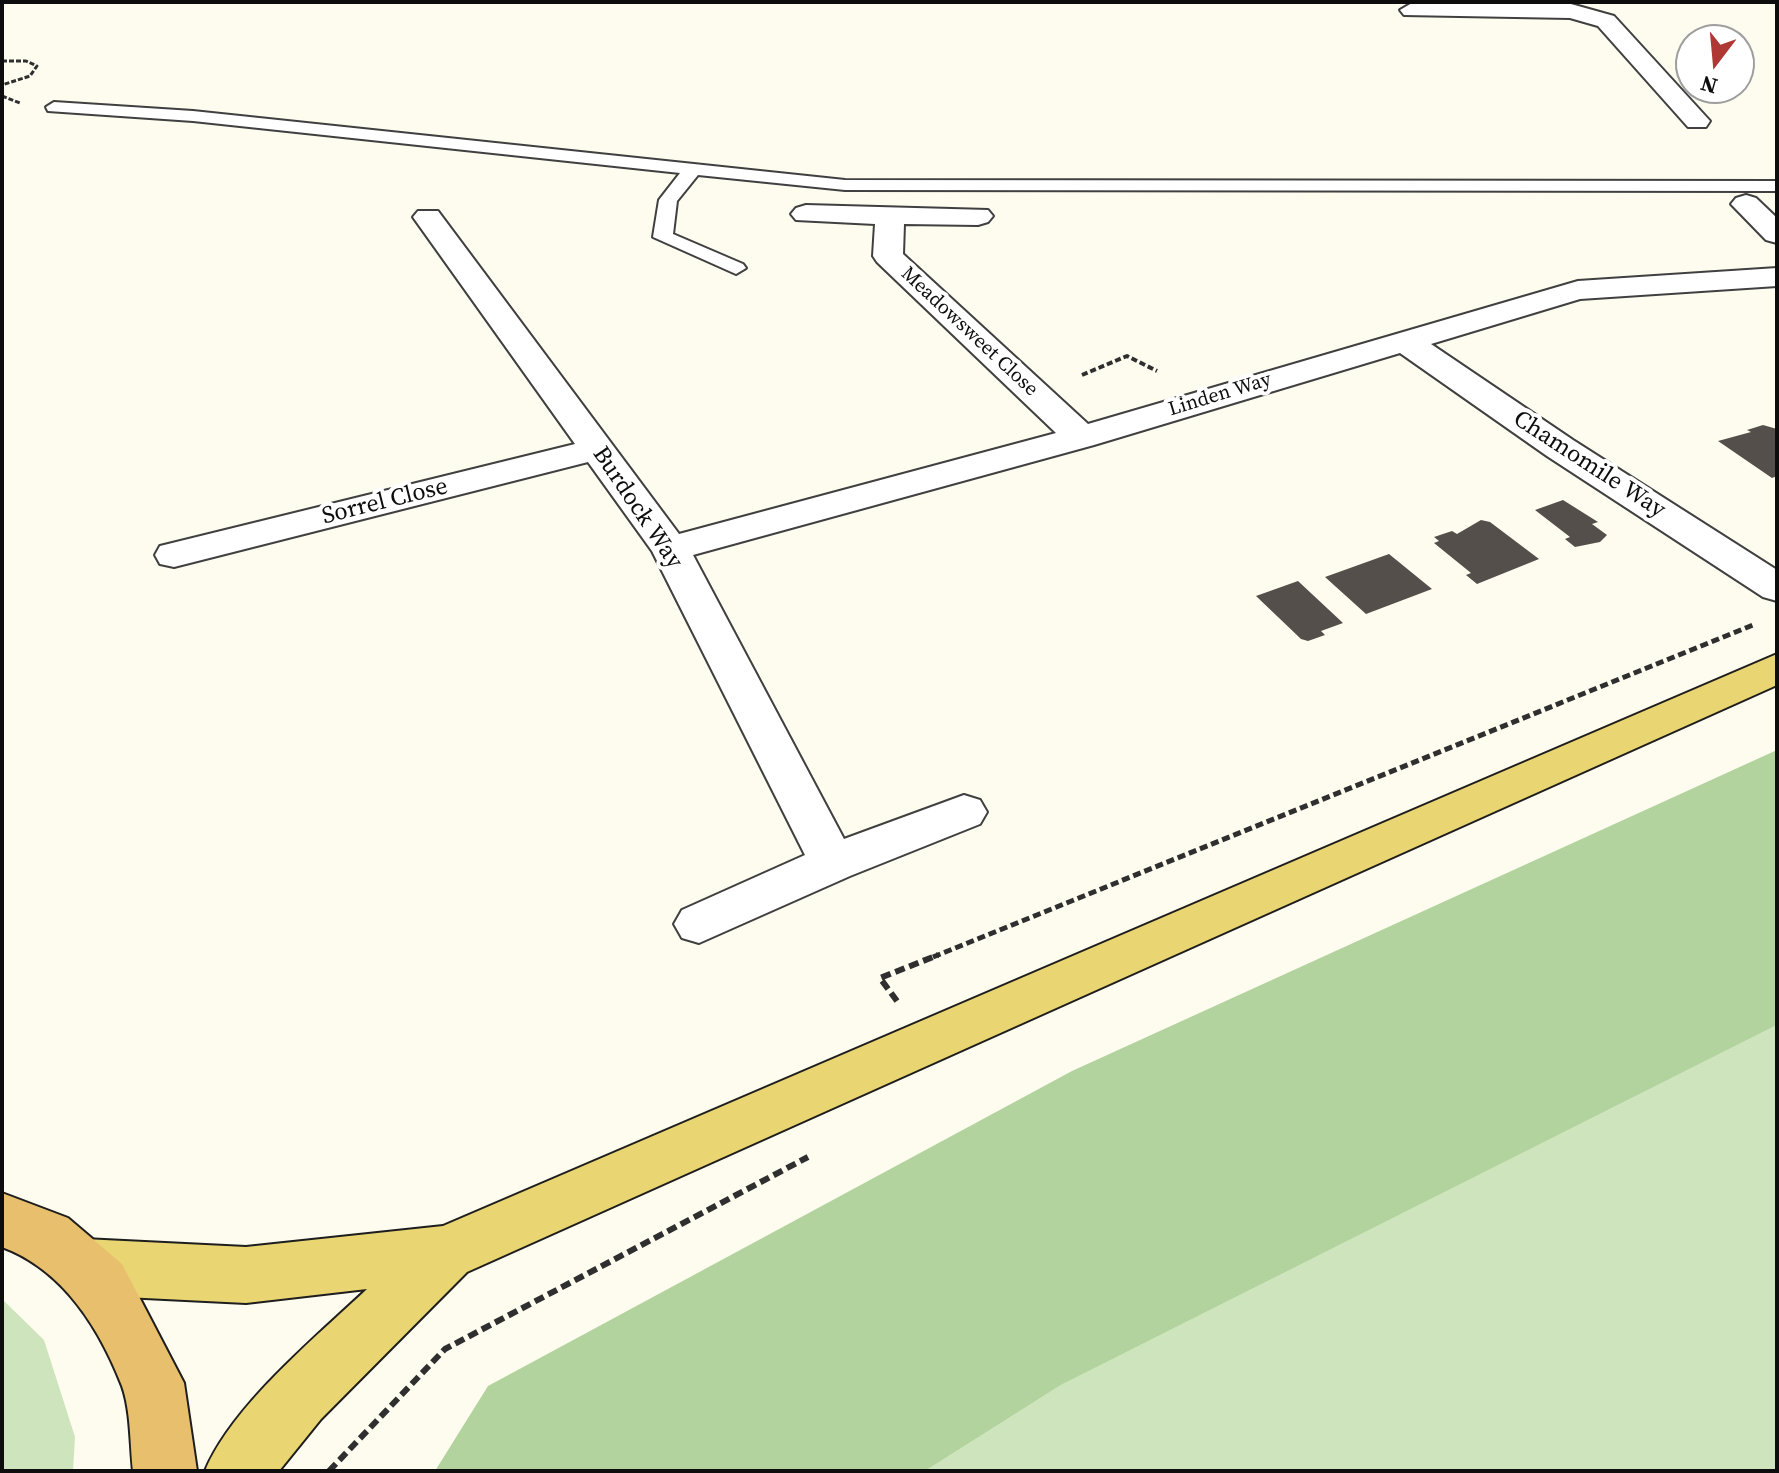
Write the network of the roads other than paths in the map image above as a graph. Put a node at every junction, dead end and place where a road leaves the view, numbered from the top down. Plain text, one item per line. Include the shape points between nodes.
1 (1410, 6) edge
2 (1427, 32) dead end
3 (54, 107) dead end
4 (1697, 121) dead end
5 (693, 169) junction
6 (1777, 186) edge
7 (1746, 204) dead end
8 (806, 214) dead end
9 (890, 215) junction
10 (978, 216) dead end
11 (428, 217) dead end
12 (1777, 234) edge
13 (736, 268) dead end
14 (1777, 277) edge
15 (1403, 340) junction
16 (1081, 437) junction
17 (597, 449) junction
18 (670, 549) junction
19 (174, 555) dead end
20 (1777, 588) edge
21 (1777, 668) edge
22 (964, 812) dead end
23 (833, 863) junction
24 (699, 924) dead end
25 (2, 1220) edge
26 (446, 1253) junction
27 (84, 1267) junction
28 (165, 1471) edge
29 (237, 1471) edge

1 - 2 street
1 - 4 street via 1571,11 1606,21
3 - 5 lane via 193,116
5 - 6 lane via 845,185
5 - 13 lane via 668,200 663,237
7 - 12 street
8 - 9 street
9 - 10 street
9 - 16 street, Meadowsweet Close via 888,256
11 - 17 street, Burdock Way
14 - 15 street, Linden Way via 1578,290
15 - 16 street, Linden Way
15 - 20 street, Chamomile Way
16 - 18 street, Linden Way
17 - 18 street, Burdock Way
17 - 19 street, Sorrel Close
18 - 23 street, Burdock Way
21 - 26 main road
22 - 23 street
23 - 24 street
25 - 27 highway via 48,1237
26 - 27 main road via 246,1275
26 - 29 main road via 299,1397
27 - 28 highway via 101,1284 153,1383

